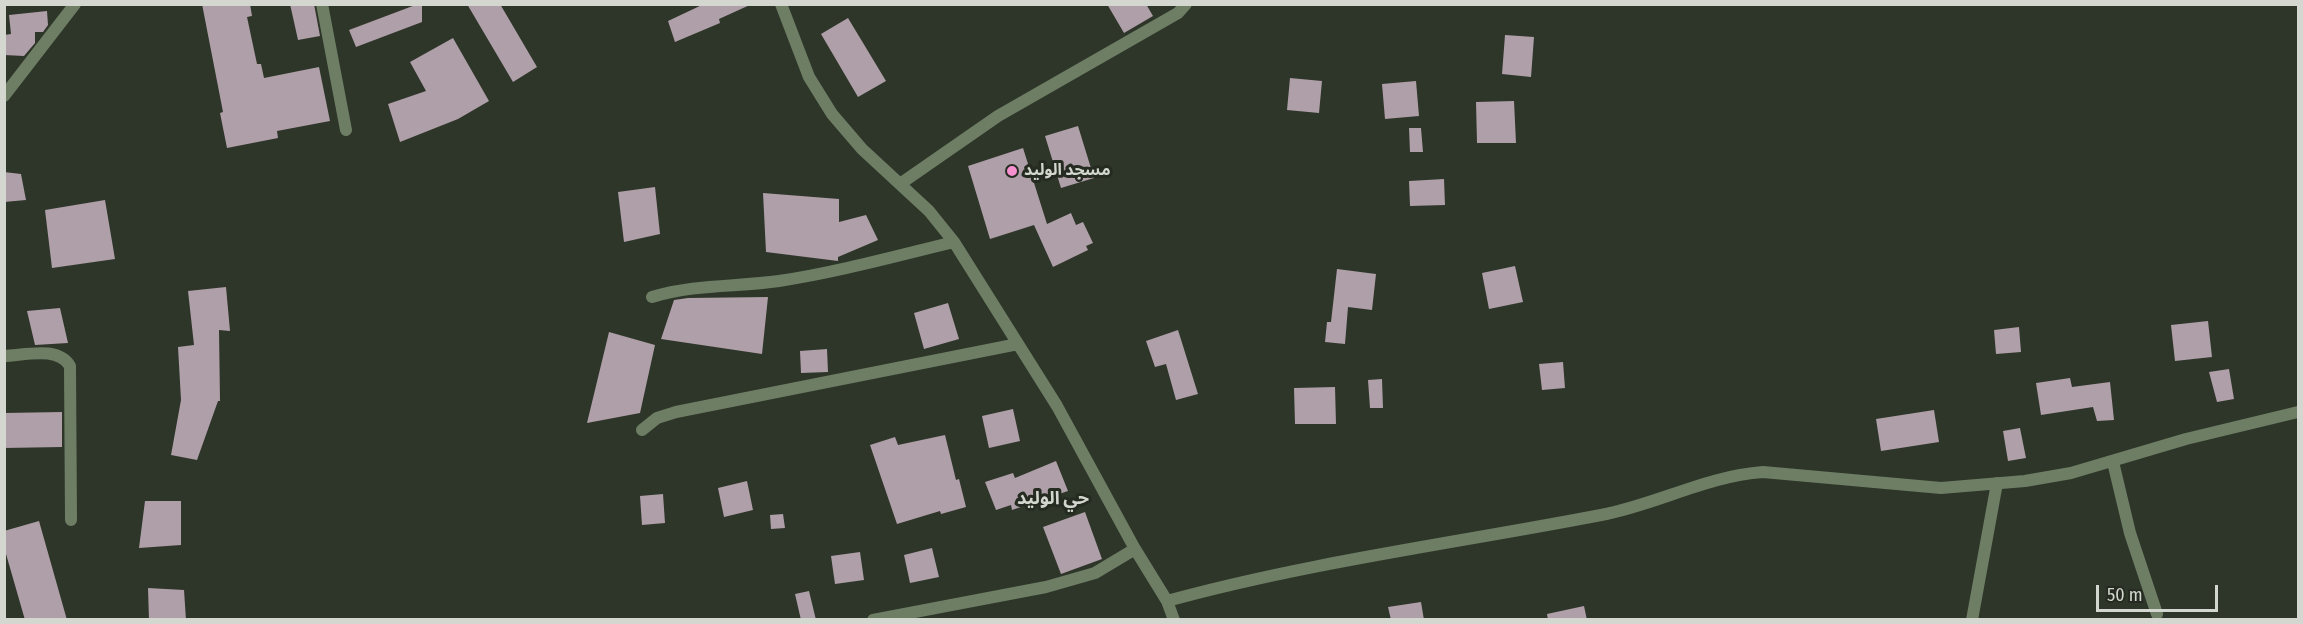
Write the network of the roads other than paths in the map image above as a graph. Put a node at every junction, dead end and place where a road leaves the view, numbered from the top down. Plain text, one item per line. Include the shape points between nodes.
1 (75, 4) edge
2 (322, 4) edge
3 (781, 4) edge
4 (1186, 4) edge
5 (4, 96) edge
6 (346, 130) dead end
7 (900, 184) junction
8 (954, 242) junction
9 (652, 297) dead end
10 (1018, 344) junction
11 (4, 356) edge
12 (2298, 412) edge
13 (642, 430) dead end
14 (2113, 462) junction
15 (1997, 483) junction
16 (70, 520) dead end
17 (1135, 549) junction
18 (1167, 601) junction
19 (2157, 614) dead end
20 (873, 620) edge
21 (1174, 620) edge
22 (1972, 620) edge

1 - 5 street
2 - 6 street
3 - 7 street via 810,76 832,114
4 - 7 street via 1168,19 998,116
7 - 8 street
8 - 9 street via 818,275 692,288
8 - 10 street
10 - 13 street via 676,412 657,418
10 - 17 street via 1057,406
11 - 16 street via 57,353 70,366
12 - 14 street via 2186,439
14 - 15 street via 2071,473
14 - 19 street via 2130,534
15 - 18 street via 1941,488 1763,472 1735,474 1603,515 1353,558
15 - 22 street
17 - 18 street
17 - 20 street via 1095,573
18 - 21 street

